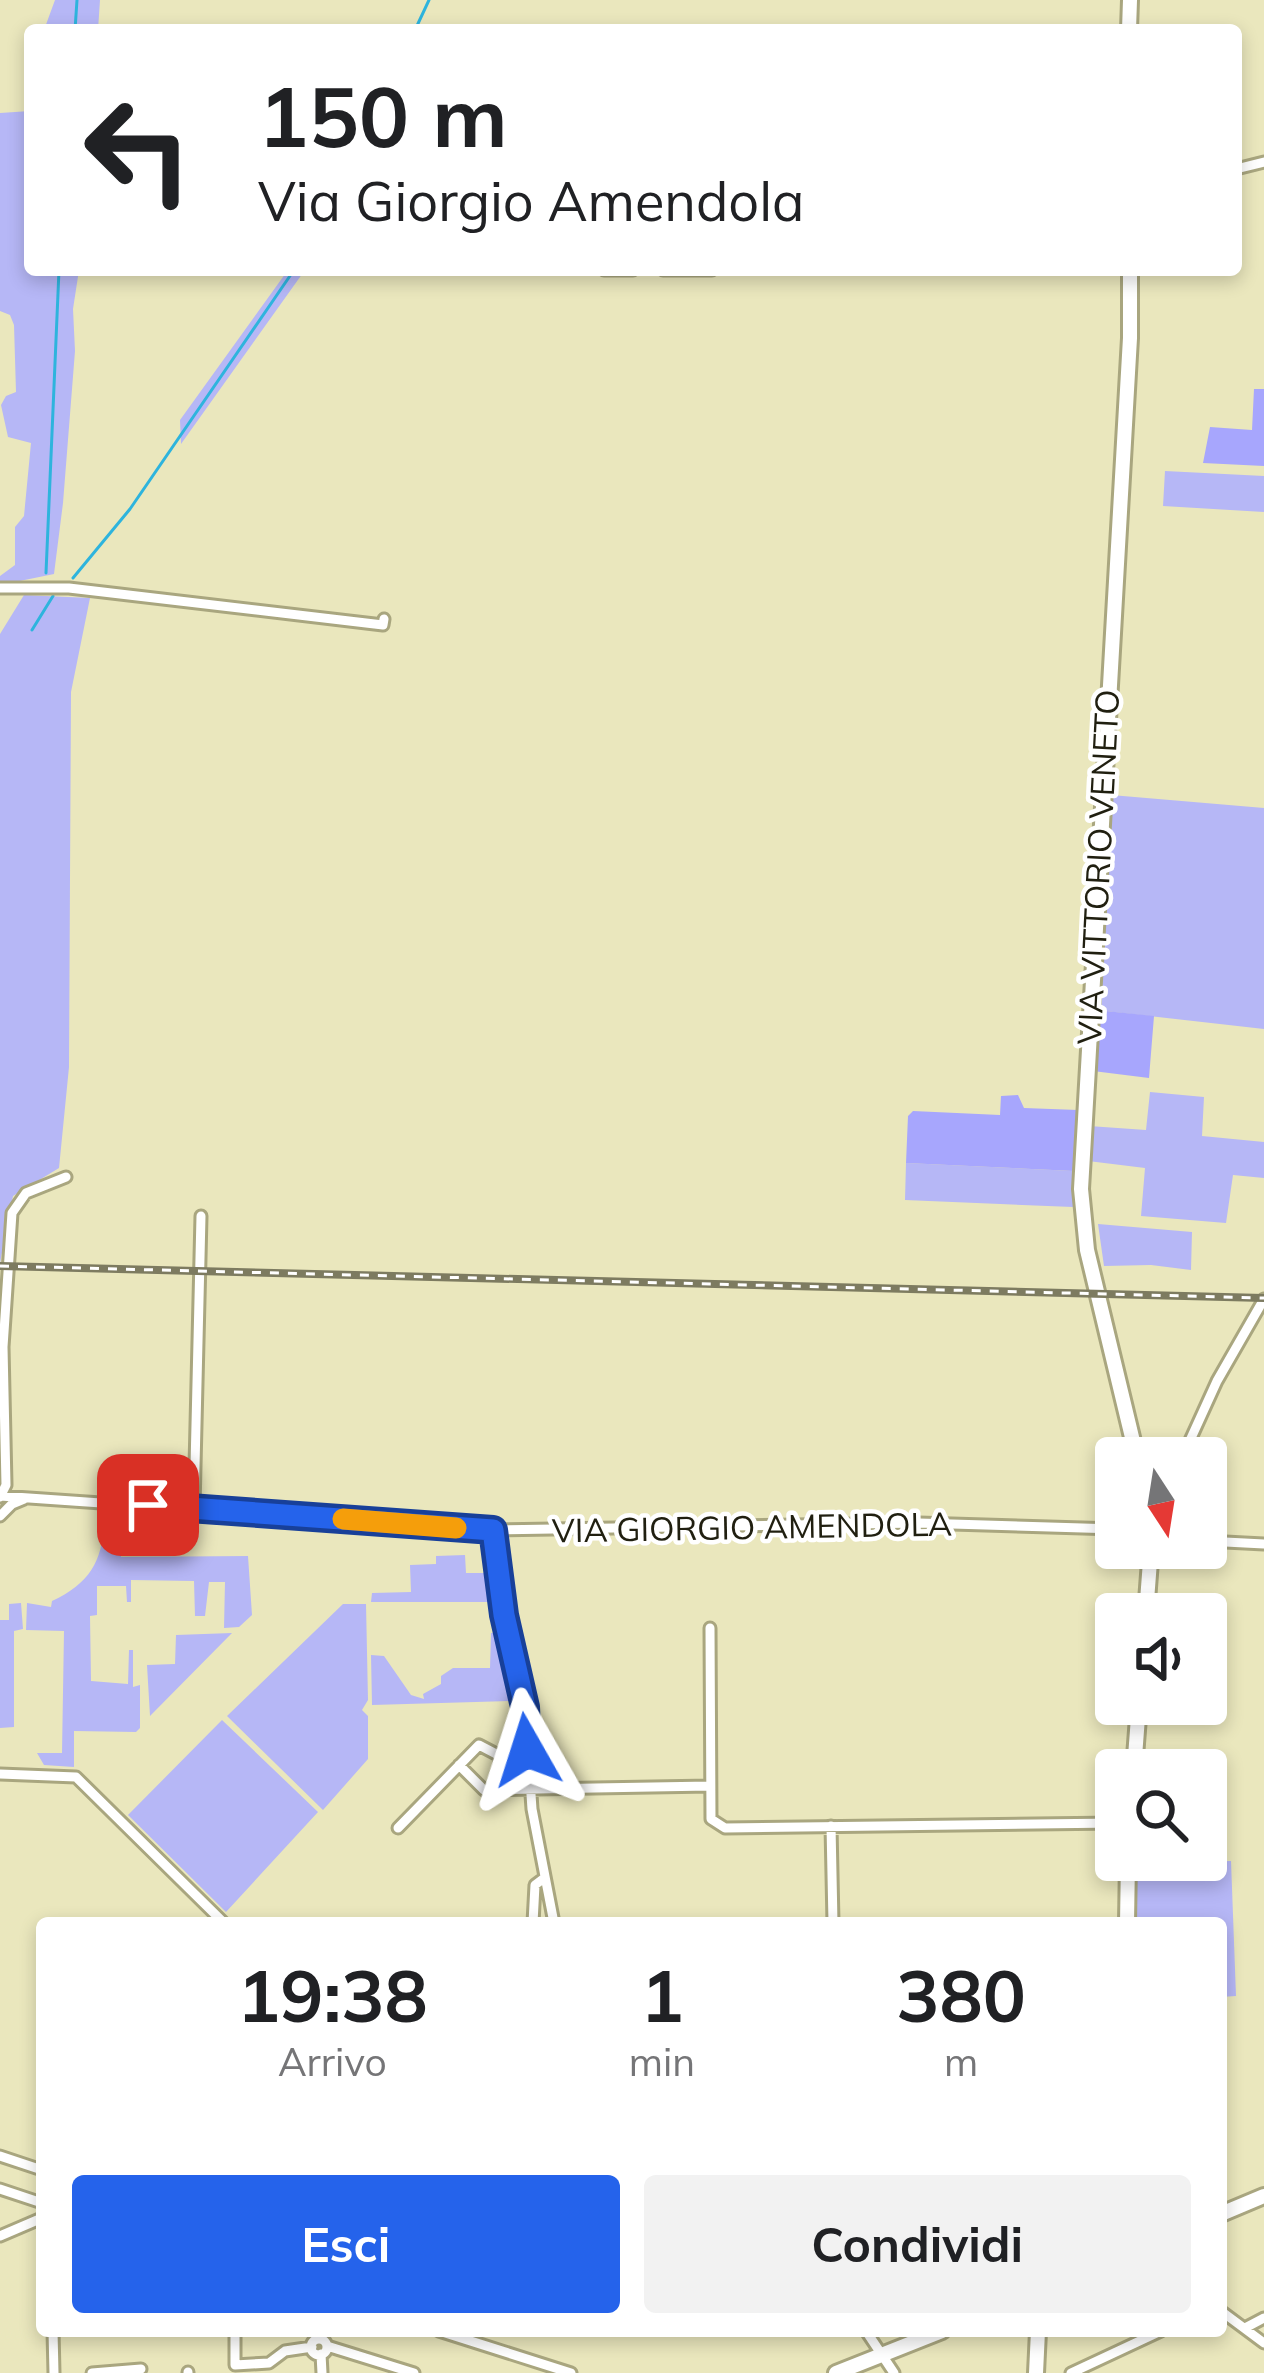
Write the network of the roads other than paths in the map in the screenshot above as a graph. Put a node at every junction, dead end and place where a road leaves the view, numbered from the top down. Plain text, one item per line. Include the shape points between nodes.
1 (1130, 276) edge
2 (0, 588) edge
3 (384, 619) dead end
4 (66, 1177) dead end
5 (201, 1216) dead end
6 (1264, 1299) edge
7 (1132, 1437) edge
8 (1191, 1437) edge
9 (0, 1497) edge
10 (29, 1498) junction
11 (194, 1508) junction
12 (0, 1516) edge
13 (1095, 1528) edge
14 (493, 1530) junction
15 (1227, 1542) edge
16 (1264, 1544) edge
17 (710, 1628) dead end
18 (527, 1750) junction
19 (459, 1765) junction
20 (0, 1774) edge
21 (710, 1786) junction
22 (530, 1790) junction
23 (1095, 1823) edge
24 (831, 1826) junction
25 (398, 1828) dead end
26 (543, 1879) junction
27 (1127, 1881) edge
28 (218, 1917) edge
29 (533, 1917) edge
30 (552, 1917) edge
31 (833, 1917) edge
32 (1126, 1917) edge
33 (0, 2156) edge
34 (36, 2168) edge
35 (0, 2189) edge
36 (1264, 2196) edge
37 (36, 2202) edge
38 (1227, 2211) edge
39 (36, 2221) edge
40 (0, 2236) edge
41 (1227, 2315) edge
42 (1264, 2318) edge
43 (1245, 2328) junction
44 (53, 2337) edge
45 (235, 2337) edge
46 (459, 2337) edge
47 (870, 2337) edge
48 (927, 2337) edge
49 (1038, 2337) edge
50 (1148, 2337) edge
51 (1264, 2343) edge
52 (320, 2349) junction
53 (882, 2355) junction
54 (141, 2369) dead end
55 (54, 2373) edge
56 (92, 2373) edge
57 (322, 2373) edge
58 (414, 2373) edge
59 (571, 2373) edge
60 (836, 2373) edge
61 (894, 2373) edge
62 (1036, 2373) edge
63 (1071, 2373) edge

1 - 7 street, VIA VITTORIO VENETO via 1081,1189 1087,1250
2 - 3 street via 70,588 383,625
4 - 9 street via 26,1193 12,1213
5 - 11 street
6 - 8 street
9 - 10 street, VIA GIORGIO AMENDOLA
10 - 11 street, VIA GIORGIO AMENDOLA
10 - 12 street
11 - 14 street, VIA GIORGIO AMENDOLA
13 - 14 street, VIA GIORGIO AMENDOLA via 919,1522
14 - 18 street
15 - 16 street
17 - 21 street
18 - 19 street via 500,1771 500,1756 479,1745
18 - 22 street
19 - 22 street via 484,1790
19 - 25 street
20 - 28 street via 76,1777
21 - 22 street
21 - 24 street via 711,1820 725,1828
22 - 26 street
23 - 24 street
24 - 31 street
26 - 29 street via 535,1885
26 - 30 street
27 - 32 street
33 - 34 street
35 - 37 street
36 - 38 street
39 - 40 street
41 - 43 street
42 - 43 street
43 - 51 street
44 - 55 street
45 - 52 street via 235,2365
46 - 59 street
47 - 53 street
48 - 53 street
49 - 62 street
50 - 63 street
52 - 57 street
52 - 58 street
53 - 60 street
53 - 61 street
54 - 56 street

